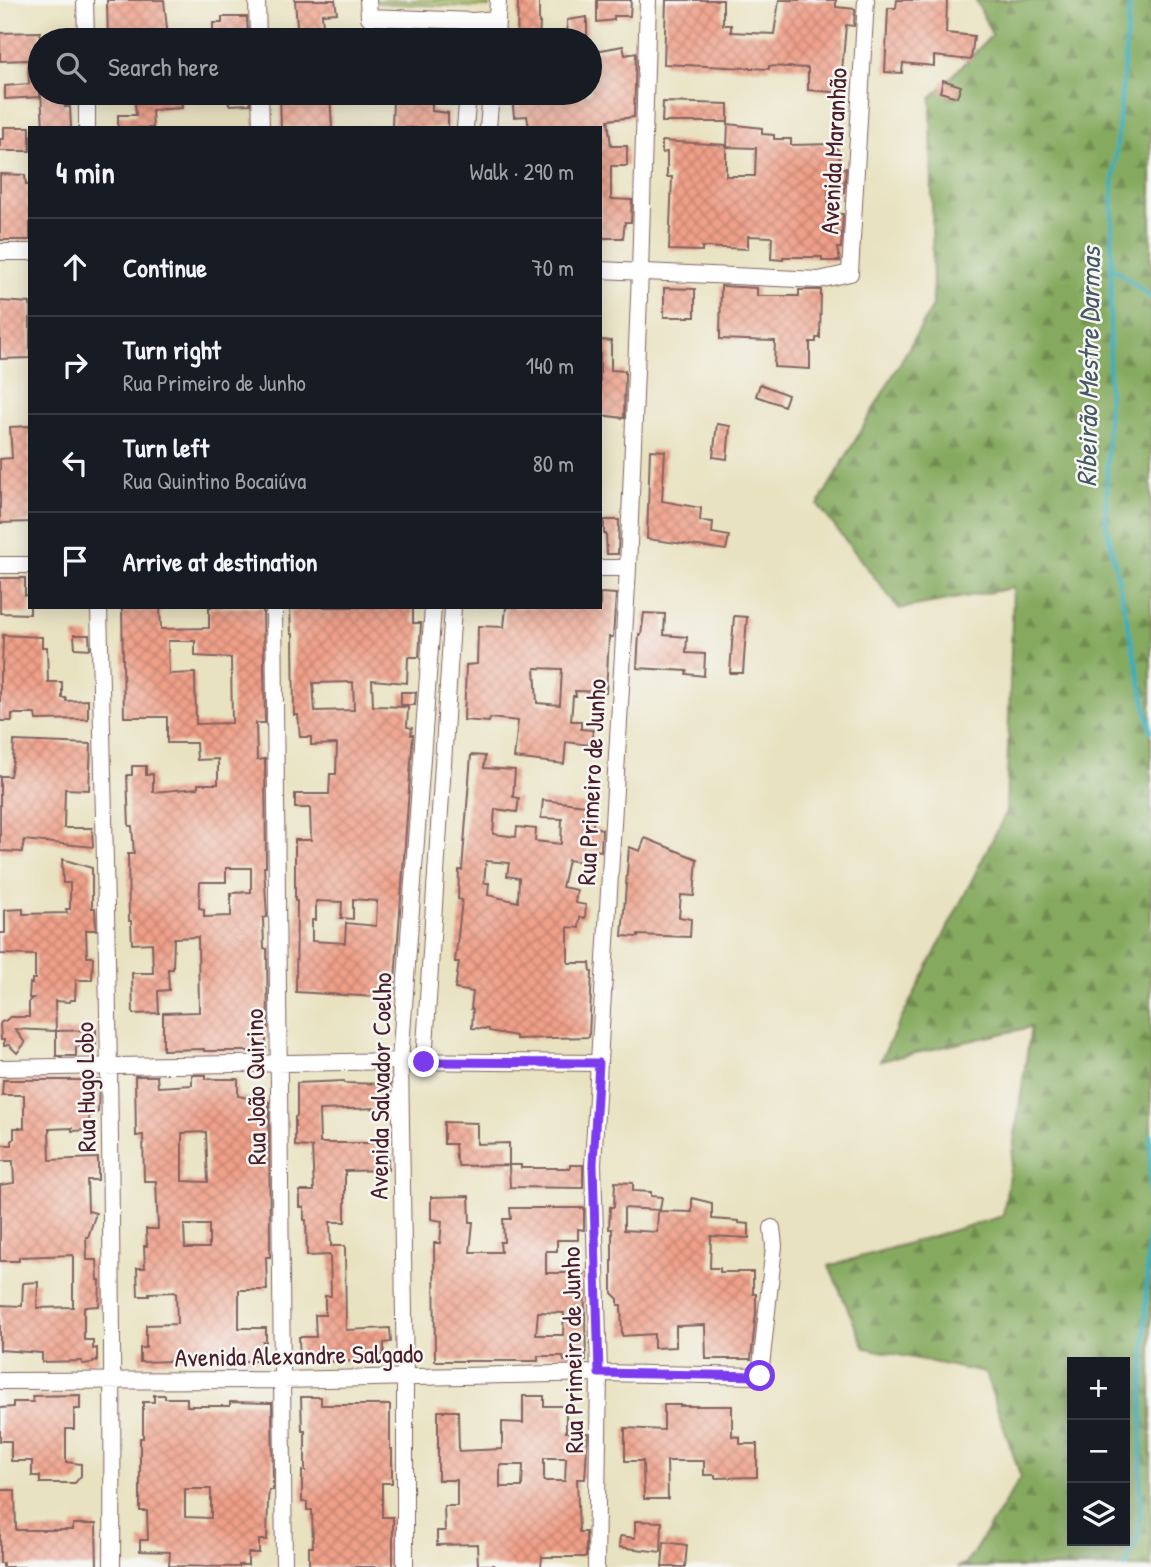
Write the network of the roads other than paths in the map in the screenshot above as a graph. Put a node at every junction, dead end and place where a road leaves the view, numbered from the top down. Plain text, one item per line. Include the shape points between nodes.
1 (85, 0) edge
2 (257, 0) edge
3 (368, 0) edge
4 (498, 0) edge
5 (648, 0) edge
6 (866, 0) edge
7 (497, 19) junction
8 (473, 20) junction
9 (86, 28) edge
10 (258, 28) edge
11 (472, 28) edge
12 (497, 28) edge
13 (87, 105) edge
14 (260, 105) edge
15 (467, 105) edge
16 (490, 105) edge
17 (88, 126) edge
18 (261, 126) edge
19 (465, 126) edge
20 (488, 126) edge
21 (0, 251) edge
22 (28, 252) edge
23 (602, 270) edge
24 (640, 272) junction
25 (0, 565) edge
26 (28, 565) edge
27 (602, 568) edge
28 (628, 568) junction
29 (99, 609) edge
30 (274, 609) edge
31 (433, 609) edge
32 (453, 609) edge
33 (400, 1061) junction
34 (424, 1062) junction
35 (599, 1063) junction
36 (279, 1064) junction
37 (110, 1067) junction
38 (0, 1068) edge
39 (772, 1228) dead end
40 (599, 1373) junction
41 (405, 1379) junction
42 (282, 1380) junction
43 (0, 1381) edge
44 (113, 1381) junction
45 (112, 1567) edge
46 (284, 1567) edge
47 (405, 1567) edge
48 (596, 1567) edge

1 - 9 street
2 - 10 street
3 - 8 street via 369,17
4 - 7 street
5 - 24 street, Rua Primeiro de Junho
6 - 24 street, Avenida Maranhão via 850,273 819,280
7 - 8 street
7 - 12 street
8 - 11 street
13 - 17 street
14 - 18 street
15 - 19 street
16 - 20 street
21 - 22 street
23 - 24 street
24 - 28 street, Rua Primeiro de Junho
25 - 26 street
27 - 28 street
28 - 35 street, Rua Primeiro de Junho
29 - 37 street, Rua Hugo Lobo
30 - 36 street, Rua João Quirino
31 - 33 street, Avenida Salvador Coelho
32 - 34 street, Avenida Salvador Coelho
33 - 34 street
33 - 36 street
33 - 41 street, Avenida Salvador Coelho
34 - 35 street
35 - 40 street, Rua Primeiro de Junho via 593,1164
36 - 37 street
36 - 42 street, Rua João Quirino
37 - 38 street
37 - 44 street, Rua Hugo Lobo
39 - 40 street, Avenida Alexandre Salgado via 760,1376
40 - 41 street, Avenida Alexandre Salgado
40 - 48 street, Rua Primeiro de Junho
41 - 42 street, Avenida Alexandre Salgado
41 - 47 street, Avenida Salvador Coelho
42 - 44 street, Avenida Alexandre Salgado
42 - 46 street, Rua João Quirino
43 - 44 street, Avenida Alexandre Salgado
44 - 45 street, Rua Hugo Lobo

